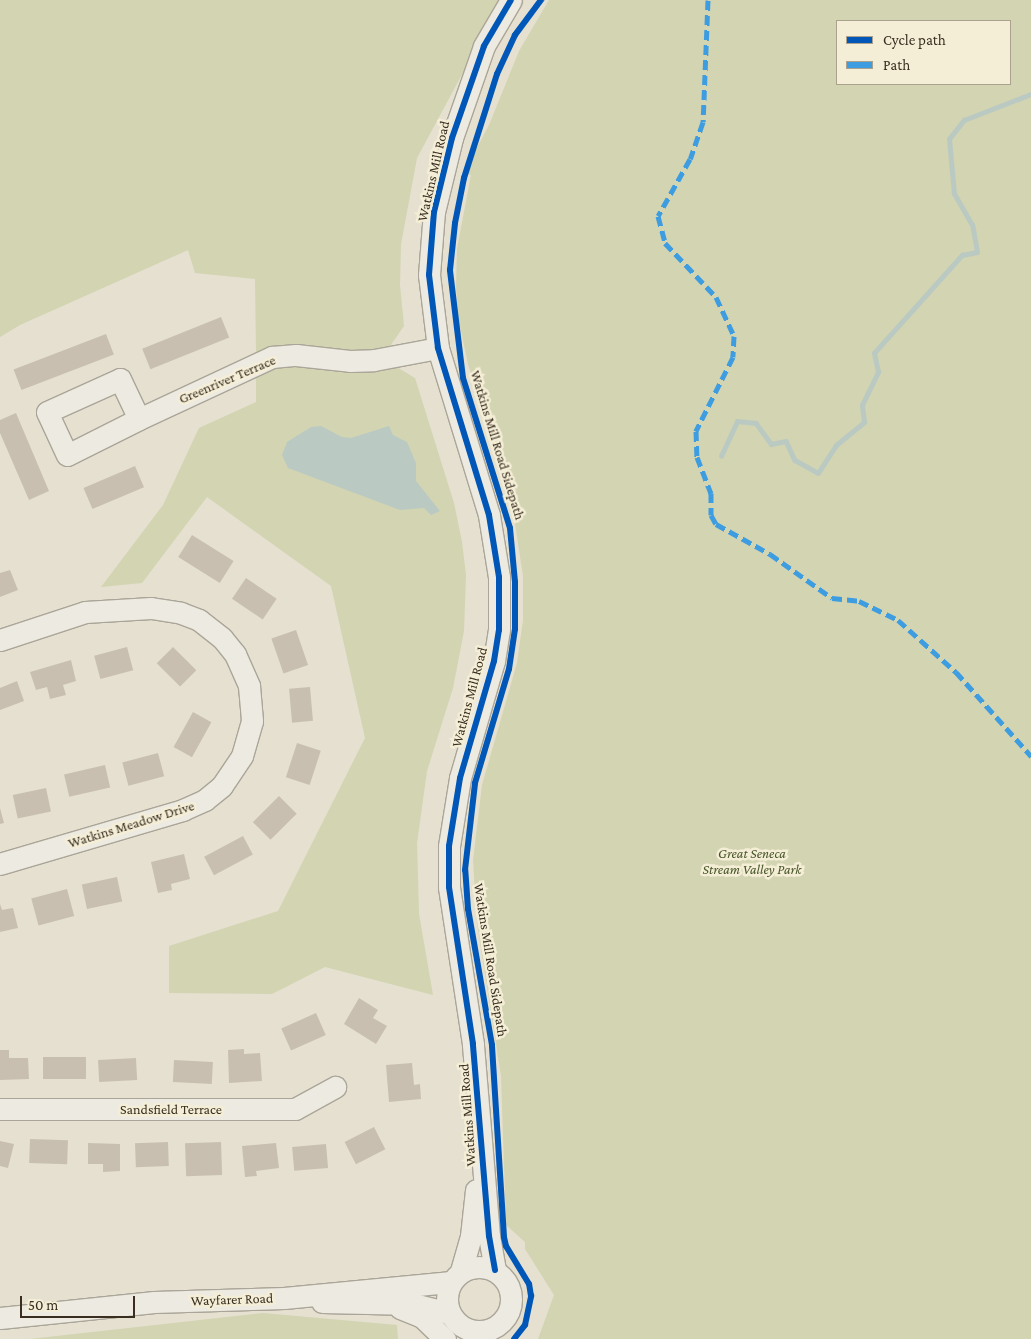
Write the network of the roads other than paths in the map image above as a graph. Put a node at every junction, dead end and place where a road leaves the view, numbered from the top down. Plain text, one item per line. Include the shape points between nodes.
1 (511, 0) edge
2 (438, 348) junction
3 (140, 419) dead end
4 (0, 640) edge
5 (0, 864) edge
6 (335, 1087) dead end
7 (0, 1109) edge
8 (481, 1150) junction
9 (495, 1270) junction
10 (456, 1277) junction
11 (284, 1298) junction
12 (0, 1318) edge
13 (455, 1329) edge
14 (495, 1332) edge

1 - 2 street, Watkins Mill Road via 484,46 468,85 440,180 430,245 429,276
2 - 3 street, Greenriver Terrace via 374,360 350,361 296,355 272,358
2 - 8 street, Watkins Mill Road via 485,499 499,577 494,661 460,778 449,846 449,887 473,1044
4 - 5 street, Watkins Meadow Drive via 85,612 151,608 181,613 199,620 222,638 234,654 249,686 252,721 242,756 222,786 205,800 183,810
6 - 7 street, Sandsfield Terrace via 295,1109
8 - 9 street, Watkins Mill Road
8 - 10 street, Watkins Mill Road via 471,1236
9 - 10 street via 478,1266
9 - 14 street via 509,1286 512,1297 510,1308
10 - 11 street, Wayfarer Road
10 - 13 street via 447,1292
11 - 12 street, Wayfarer Road via 154,1302
11 - 13 street, Wayfarer Road via 432,1306
13 - 14 street

